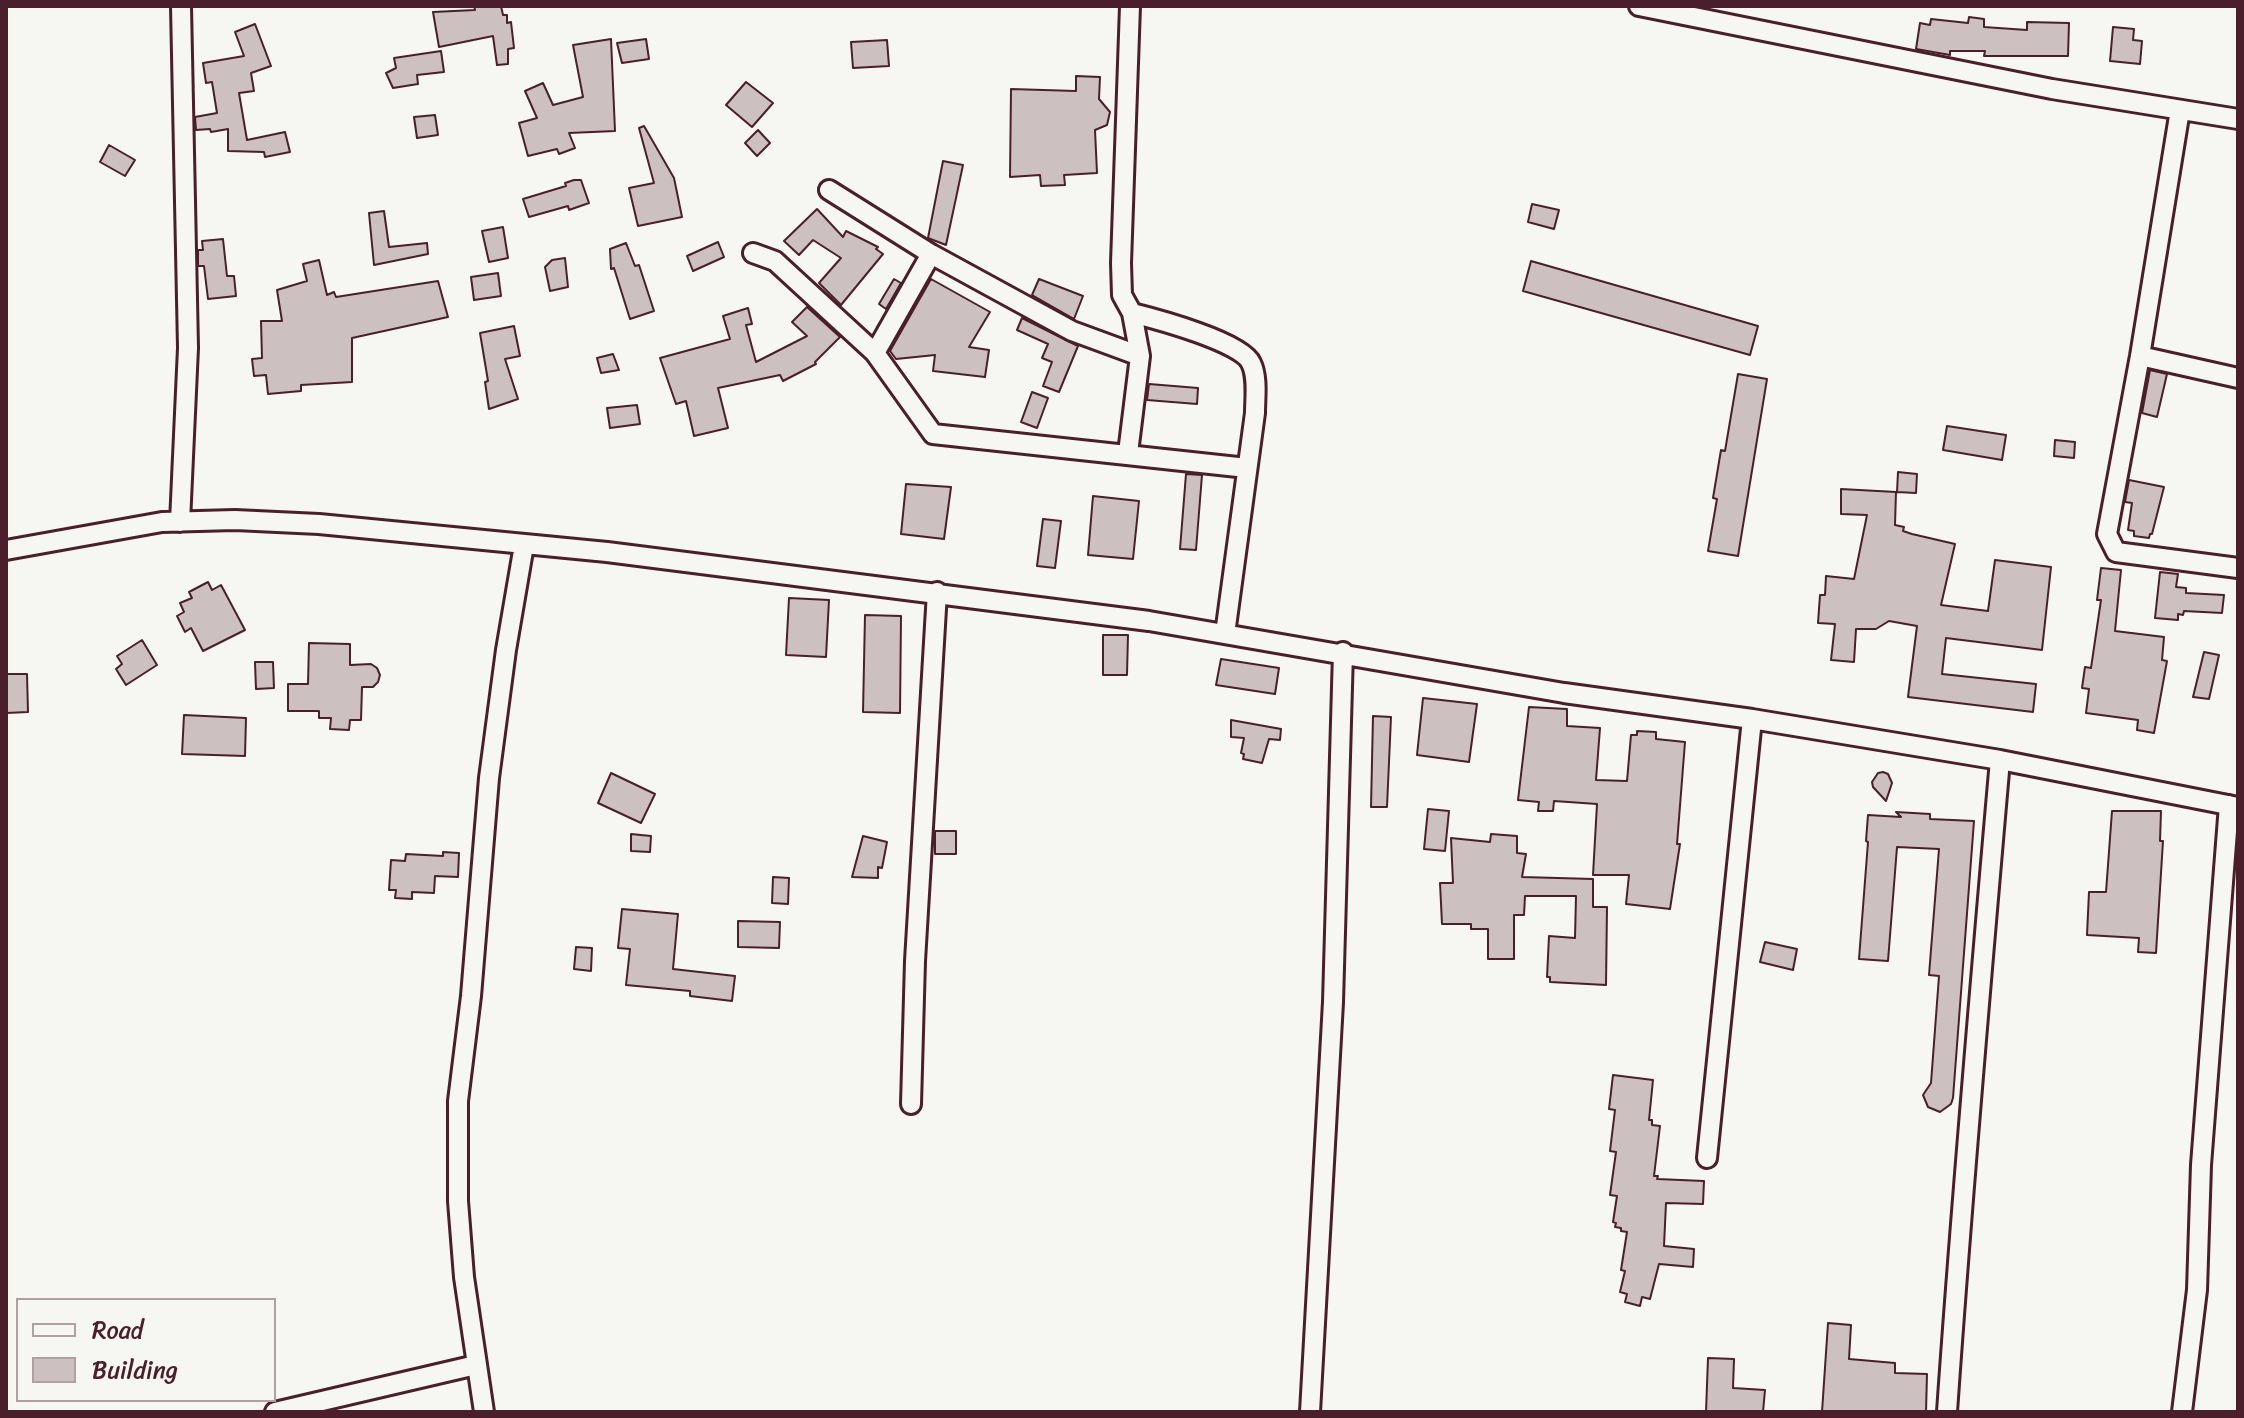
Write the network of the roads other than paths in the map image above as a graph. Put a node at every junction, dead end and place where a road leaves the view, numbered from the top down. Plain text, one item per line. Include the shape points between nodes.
1 (181, 6) edge
2 (1130, 6) edge
3 (1639, 6) edge
4 (2180, 110) junction
5 (2238, 119) edge
6 (829, 190) dead end
7 (753, 253) dead end
8 (931, 254) junction
9 (1132, 313) junction
10 (875, 353) junction
11 (1140, 356) junction
12 (2140, 356) junction
13 (2238, 378) edge
14 (1128, 453) junction
15 (1247, 468) junction
16 (180, 522) junction
17 (524, 545) junction
18 (6, 550) edge
19 (2238, 568) edge
20 (937, 592) junction
21 (1225, 634) junction
22 (1343, 652) junction
23 (1752, 719) junction
24 (2000, 760) junction
25 (2233, 806) edge
26 (911, 1104) dead end
27 (1707, 1158) dead end
28 (476, 1365) junction
29 (275, 1412) edge
30 (484, 1412) edge
31 (1310, 1412) edge
32 (1947, 1412) edge
33 (2182, 1412) edge

1 - 16 street via 188,348
2 - 9 street via 1121,263 1122,295
3 - 4 street
4 - 5 street
4 - 12 street
6 - 8 street
7 - 10 street via 775,261
8 - 10 street
8 - 11 street via 1072,331
9 - 11 street
9 - 15 street via 1186,328 1240,351 1251,362 1255,400
10 - 14 street via 933,434
11 - 14 street
12 - 13 street
12 - 19 street via 2107,534 2116,552
14 - 15 street
15 - 21 street
16 - 17 street via 319,524
16 - 18 street
17 - 20 street
17 - 28 street via 489,778 458,1101 458,1201
20 - 21 street
20 - 26 street
21 - 22 street
22 - 23 street via 1564,693
22 - 31 street via 1333,1002
23 - 24 street
23 - 27 street
24 - 25 street
24 - 32 street
25 - 33 street via 2201,1165 2197,1290
28 - 29 street
28 - 30 street

